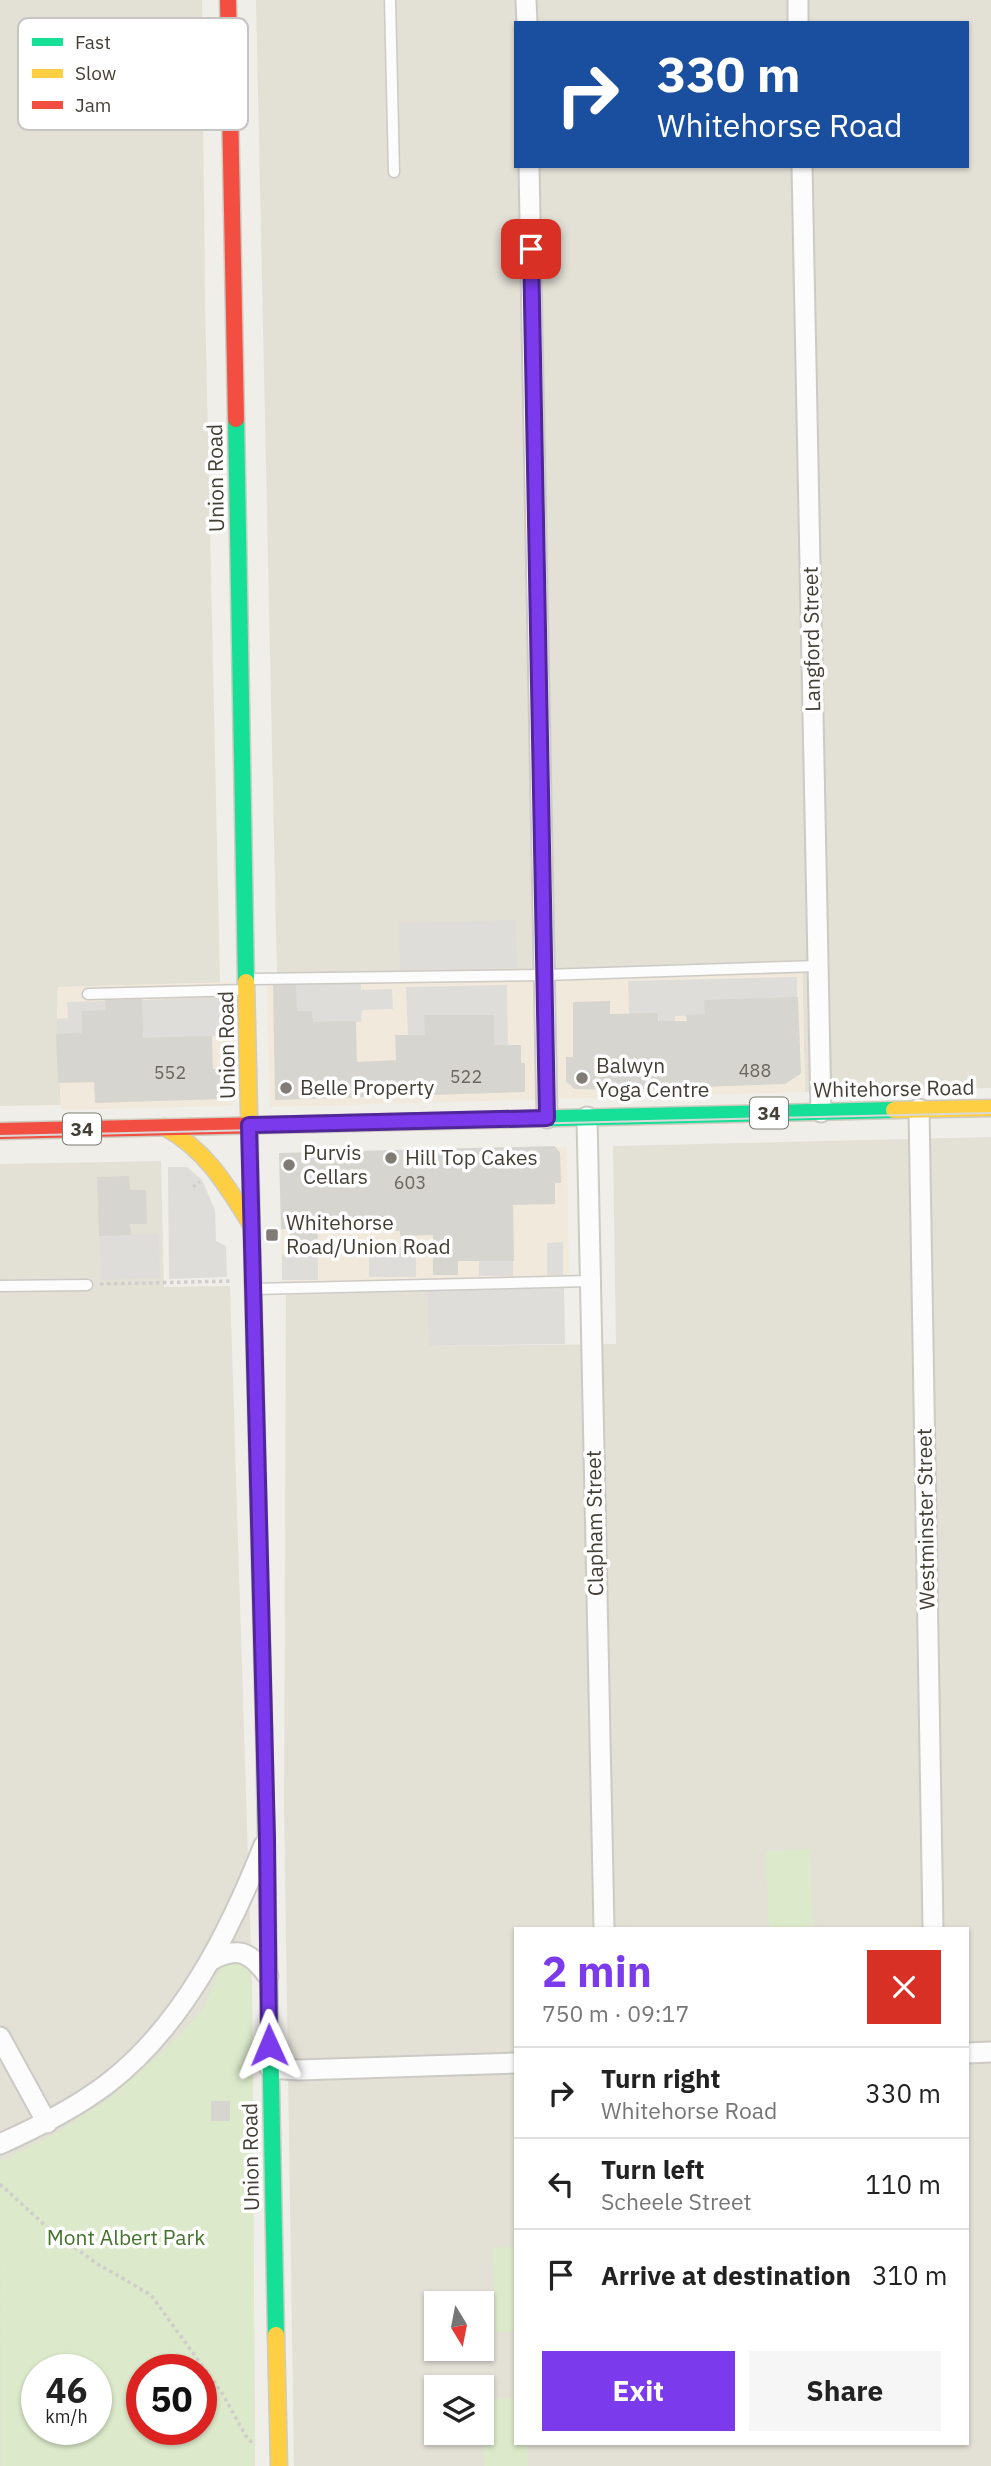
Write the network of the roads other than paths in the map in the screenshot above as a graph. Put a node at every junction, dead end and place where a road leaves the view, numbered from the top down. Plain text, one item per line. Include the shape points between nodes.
1 (228, 0) edge
2 (390, 0) edge
3 (526, 0) edge
4 (798, 0) edge
5 (228, 18) edge
6 (527, 21) edge
7 (798, 21) edge
8 (230, 130) edge
9 (529, 168) edge
10 (802, 168) edge
11 (394, 172) dead end
12 (819, 966) junction
13 (545, 975) junction
14 (246, 984) junction
15 (88, 994) dead end
16 (991, 1108) edge
17 (919, 1110) junction
18 (821, 1112) junction
19 (587, 1117) junction
20 (547, 1118) junction
21 (249, 1125) junction
22 (164, 1127) junction
23 (0, 1131) edge
24 (251, 1225) junction
25 (589, 1281) junction
26 (87, 1284) road end
27 (253, 1285) junction
28 (0, 1286) edge
29 (267, 1838) junction
30 (604, 1927) edge
31 (933, 1927) edge
32 (210, 1961) junction
33 (268, 1976) junction
34 (0, 2037) edge
35 (991, 2052) edge
36 (969, 2053) edge
37 (514, 2063) edge
38 (270, 2068) junction
39 (47, 2123) junction
40 (0, 2144) edge
41 (279, 2466) edge

1 - 5 main road, Union Road
2 - 11 lane
3 - 6 street
4 - 7 street
8 - 14 main road, Union Road
9 - 13 street
10 - 12 street, Langford Street
12 - 13 lane
12 - 18 street, Langford Street
13 - 14 lane
13 - 20 street
14 - 15 lane
14 - 21 main road, Union Road
16 - 17 main road, Whitehorse Road / 34
17 - 18 main road, Whitehorse Road / 34
17 - 31 street, Westminster Street
18 - 19 main road, Whitehorse Road / 34
19 - 20 main road, Whitehorse Road / 34
19 - 25 street, Clapham Street
20 - 21 main road, Whitehorse Road / 34
21 - 22 main road, Whitehorse Road / 34
21 - 24 main road, Union Road
22 - 23 main road, Whitehorse Road / 34
22 - 24 main road via 205,1155
24 - 27 main road, Union Road
25 - 27 lane
25 - 30 street, Clapham Street
26 - 28 lane
27 - 29 main road, Union Road
29 - 32 street via 241,1903
29 - 33 main road, Union Road
32 - 33 street via 226,1951 241,1953 258,1962
32 - 39 street via 160,2034 109,2083
33 - 38 main road, Union Road
34 - 39 street
35 - 36 street
37 - 38 street
38 - 41 main road, Union Road
39 - 40 street

